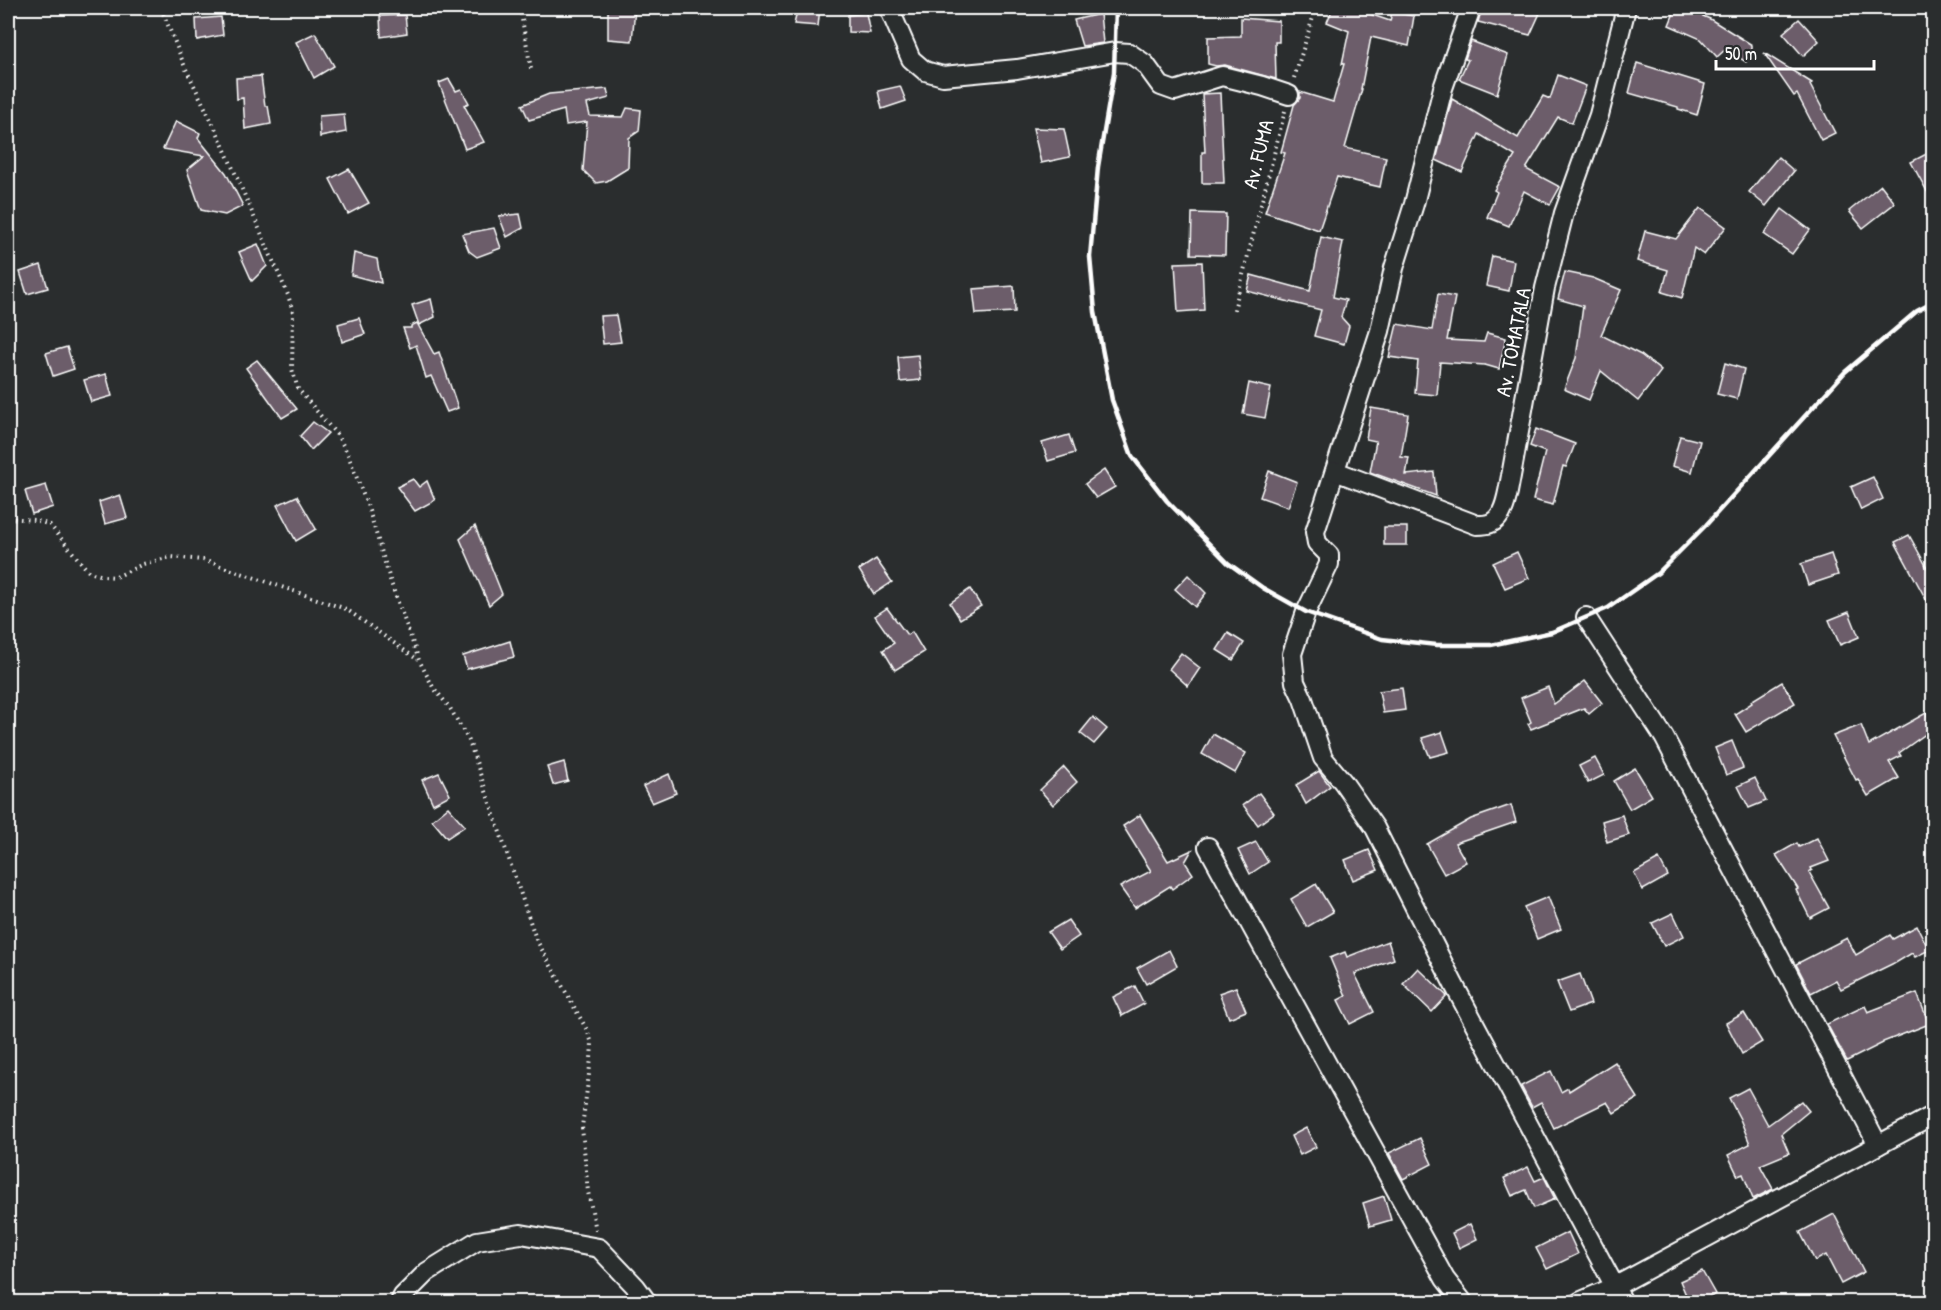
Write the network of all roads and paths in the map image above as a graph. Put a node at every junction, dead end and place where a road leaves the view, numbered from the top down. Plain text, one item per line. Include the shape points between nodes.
1 (161, 8) edge
2 (520, 8) edge
3 (889, 8) edge
4 (1316, 8) edge
5 (1471, 8) edge
6 (1626, 8) edge
7 (531, 69) dead end
8 (1289, 95) junction
9 (1234, 310) dead end
10 (1335, 471) junction
11 (8, 518) edge
12 (1586, 617) dead end
13 (419, 660) junction
14 (1208, 846) dead end
15 (1934, 1115) edge
16 (1878, 1145) junction
17 (599, 1248) junction
18 (1618, 1295) edge
19 (400, 1302) edge
20 (647, 1302) edge
21 (1463, 1302) edge
22 (1579, 1302) edge

1 - 13 path via 288,295 293,312 292,369 298,389 338,435 347,452
2 - 7 path
3 - 8 street via 911,59 925,71 943,76 1017,69 1115,52 1129,53 1145,64 1161,86 1175,91 1222,76
4 - 8 path, Av. FUMA
5 - 10 street via 1443,88 1380,331
6 - 10 street, Av. TOMATALA via 1599,115 1564,213 1545,288 1511,476 1498,519 1477,525
8 - 9 path, Av. FUMA
10 - 18 street via 1315,532 1317,543 1329,555 1329,564 1306,612 1292,654 1295,682 1323,758 1375,828
11 - 13 path via 50,525 89,572 116,577 171,557 202,560 346,609
12 - 16 street via 1664,737
13 - 17 path via 469,741 536,939 592,1044 582,1127 588,1192
14 - 21 street via 1444,1279
15 - 16 street
16 - 18 street
17 - 19 street via 521,1234 477,1241 427,1272
17 - 20 street
18 - 22 street

